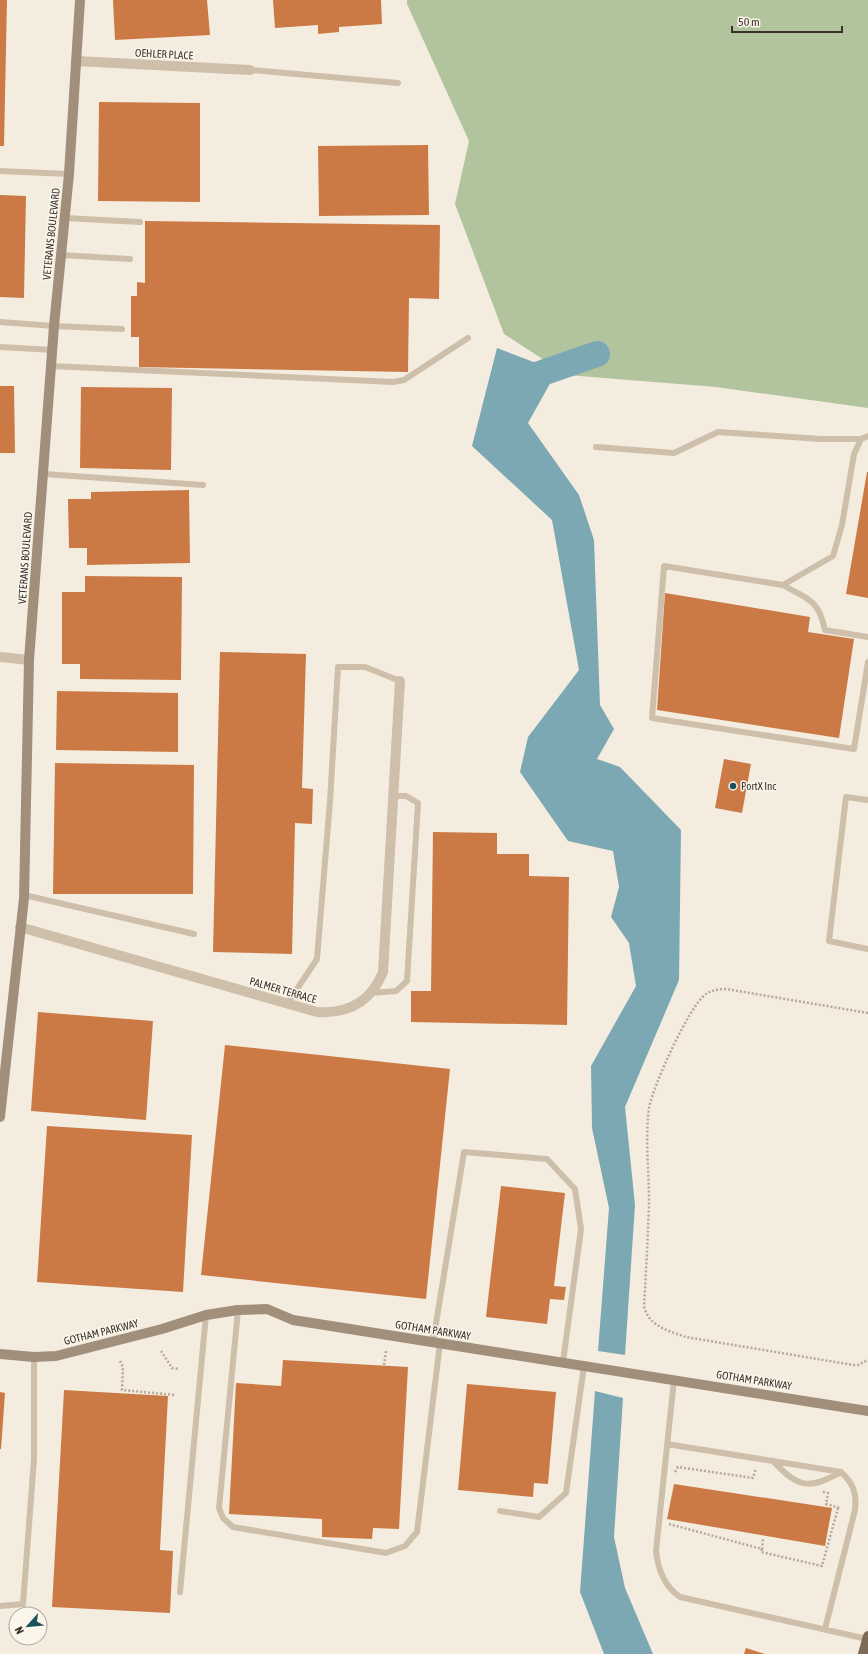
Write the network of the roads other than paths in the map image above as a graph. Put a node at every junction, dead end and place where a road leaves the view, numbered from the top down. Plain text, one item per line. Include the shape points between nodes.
1 (80, 0) edge
2 (76, 61) junction
3 (250, 70) joint
4 (398, 83) dead end
5 (0, 172) edge
6 (69, 174) junction
7 (65, 218) junction
8 (140, 222) dead end
9 (61, 255) junction
10 (130, 259) dead end
11 (0, 322) edge
12 (54, 326) junction
13 (122, 328) dead end
14 (468, 338) dead end
15 (0, 346) edge
16 (53, 350) junction
17 (51, 366) junction
18 (868, 436) edge
19 (861, 439) junction
20 (596, 447) dead end
21 (44, 474) junction
22 (203, 485) dead end
23 (783, 585) junction
24 (868, 637) edge
25 (0, 657) edge
26 (29, 660) junction
27 (868, 662) edge
28 (400, 681) joint
29 (394, 796) junction
30 (868, 800) edge
31 (24, 895) junction
32 (20, 927) junction
33 (194, 934) dead end
34 (868, 949) edge
35 (371, 993) junction
36 (287, 1004) junction
37 (2, 1074) edge
38 (0, 1117) edge
39 (238, 1310) junction
40 (206, 1315) junction
41 (437, 1342) junction
42 (0, 1354) edge
43 (34, 1357) junction
44 (563, 1362) junction
45 (584, 1366) junction
46 (674, 1380) junction
47 (868, 1411) edge
48 (667, 1444) junction
49 (772, 1461) junction
50 (841, 1472) junction
51 (500, 1511) dead end
52 (180, 1592) dead end
53 (0, 1606) edge
54 (825, 1630) junction
55 (868, 1638) edge
56 (863, 1654) edge

1 - 2 street, VETERANS BOULEVARD
2 - 3 street, OEHLER PLACE
2 - 6 street, VETERANS BOULEVARD
3 - 4 lane
5 - 6 lane
6 - 7 street, VETERANS BOULEVARD
7 - 8 lane
7 - 9 street, VETERANS BOULEVARD
9 - 10 lane
9 - 12 street, VETERANS BOULEVARD
11 - 12 lane
12 - 13 lane
12 - 16 street, VETERANS BOULEVARD
14 - 17 lane via 404,380 394,382
15 - 16 lane
16 - 17 street, VETERANS BOULEVARD
17 - 21 street, VETERANS BOULEVARD
18 - 19 lane
19 - 20 lane via 718,432 674,453
19 - 23 lane via 854,454 842,525 833,556
21 - 22 lane
21 - 26 street, VETERANS BOULEVARD
23 - 24 lane via 815,604 820,610 825,630
23 - 27 lane via 664,566 652,718 854,749
25 - 26 street
26 - 31 street, VETERANS BOULEVARD
28 - 29 street, PALMER TERRACE
28 - 36 lane via 365,667 338,667 317,959
29 - 35 street, PALMER TERRACE via 383,972
29 - 35 lane via 406,796 418,803 407,981 396,991
30 - 34 lane via 846,796 829,940
31 - 32 street, VETERANS BOULEVARD
31 - 33 lane
32 - 36 street, PALMER TERRACE
32 - 37 street, VETERANS BOULEVARD
35 - 36 street, PALMER TERRACE via 347,1010 332,1013
37 - 38 street, VETERANS BOULEVARD
39 - 40 street, GOTHAM PARKWAY
39 - 41 street, GOTHAM PARKWAY via 267,1309 293,1320
39 - 41 lane via 219,1508 223,1518 233,1526 386,1553 405,1546 417,1532
40 - 43 street, GOTHAM PARKWAY via 80,1351
40 - 52 lane
41 - 44 street, GOTHAM PARKWAY
41 - 44 lane via 464,1152 547,1160 575,1189 581,1229
42 - 43 street, GOTHAM PARKWAY
43 - 53 lane via 34,1459 23,1604
44 - 45 street, GOTHAM PARKWAY
45 - 46 street, GOTHAM PARKWAY
45 - 51 lane via 566,1493 539,1516
46 - 47 street, GOTHAM PARKWAY
46 - 48 lane
48 - 49 lane
48 - 54 lane via 656,1551 660,1573 672,1592 680,1597
49 - 50 lane
49 - 50 lane via 786,1475 802,1484 823,1482
50 - 54 lane via 850,1480 856,1500
54 - 55 lane
55 - 56 main road

